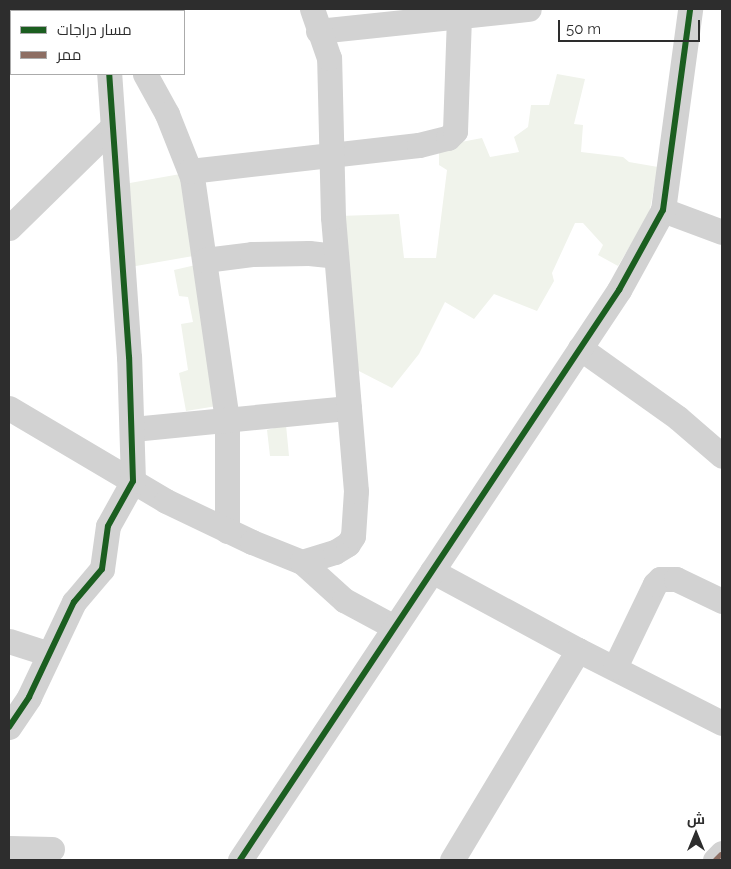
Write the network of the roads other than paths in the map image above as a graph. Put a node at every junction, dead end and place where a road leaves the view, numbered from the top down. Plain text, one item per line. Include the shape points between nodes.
1 (528, 9) edge
2 (690, 9) edge
3 (459, 18) junction
4 (315, 20) edge
5 (108, 75) edge
6 (123, 75) edge
7 (146, 75) edge
8 (110, 100) junction
9 (111, 128) junction
10 (331, 153) junction
11 (190, 171) junction
12 (663, 210) junction
13 (9, 228) edge
14 (722, 232) edge
15 (336, 256) junction
16 (205, 260) junction
17 (580, 348) junction
18 (9, 408) edge
19 (349, 408) junction
20 (227, 419) junction
21 (134, 429) junction
22 (722, 456) edge
23 (134, 480) junction
24 (227, 530) junction
25 (302, 562) junction
26 (432, 571) junction
27 (722, 601) edge
28 (394, 628) junction
29 (9, 641) edge
30 (578, 650) junction
31 (49, 654) junction
32 (615, 667) junction
33 (722, 723) edge
34 (9, 727) edge
35 (9, 848) edge
36 (52, 849) dead end
37 (722, 853) edge
38 (240, 860) edge
39 (452, 860) edge
40 (715, 860) edge

1 - 3 street
2 - 12 street
3 - 4 street
3 - 10 street via 452,136 425,144
4 - 10 street via 328,58
5 - 8 street
6 - 8 street
7 - 11 street via 167,114
8 - 9 street
9 - 13 street
9 - 21 street
10 - 11 street
10 - 15 street
11 - 16 street
12 - 14 street
12 - 17 street via 619,290
15 - 16 street via 252,254
15 - 19 street
16 - 20 street
17 - 22 street via 662,407
17 - 26 street
18 - 23 street
19 - 20 street
19 - 25 street via 356,491 354,536 335,552
20 - 21 street
20 - 24 street
21 - 23 street
23 - 24 street
23 - 31 street via 108,526 102,569 74,602
24 - 25 street
25 - 28 street via 344,600
26 - 28 street
26 - 30 street
27 - 32 street via 676,579 660,579
28 - 38 street
29 - 31 street
30 - 32 street
30 - 39 street
31 - 34 street via 29,697
32 - 33 street
35 - 36 street
37 - 40 street

